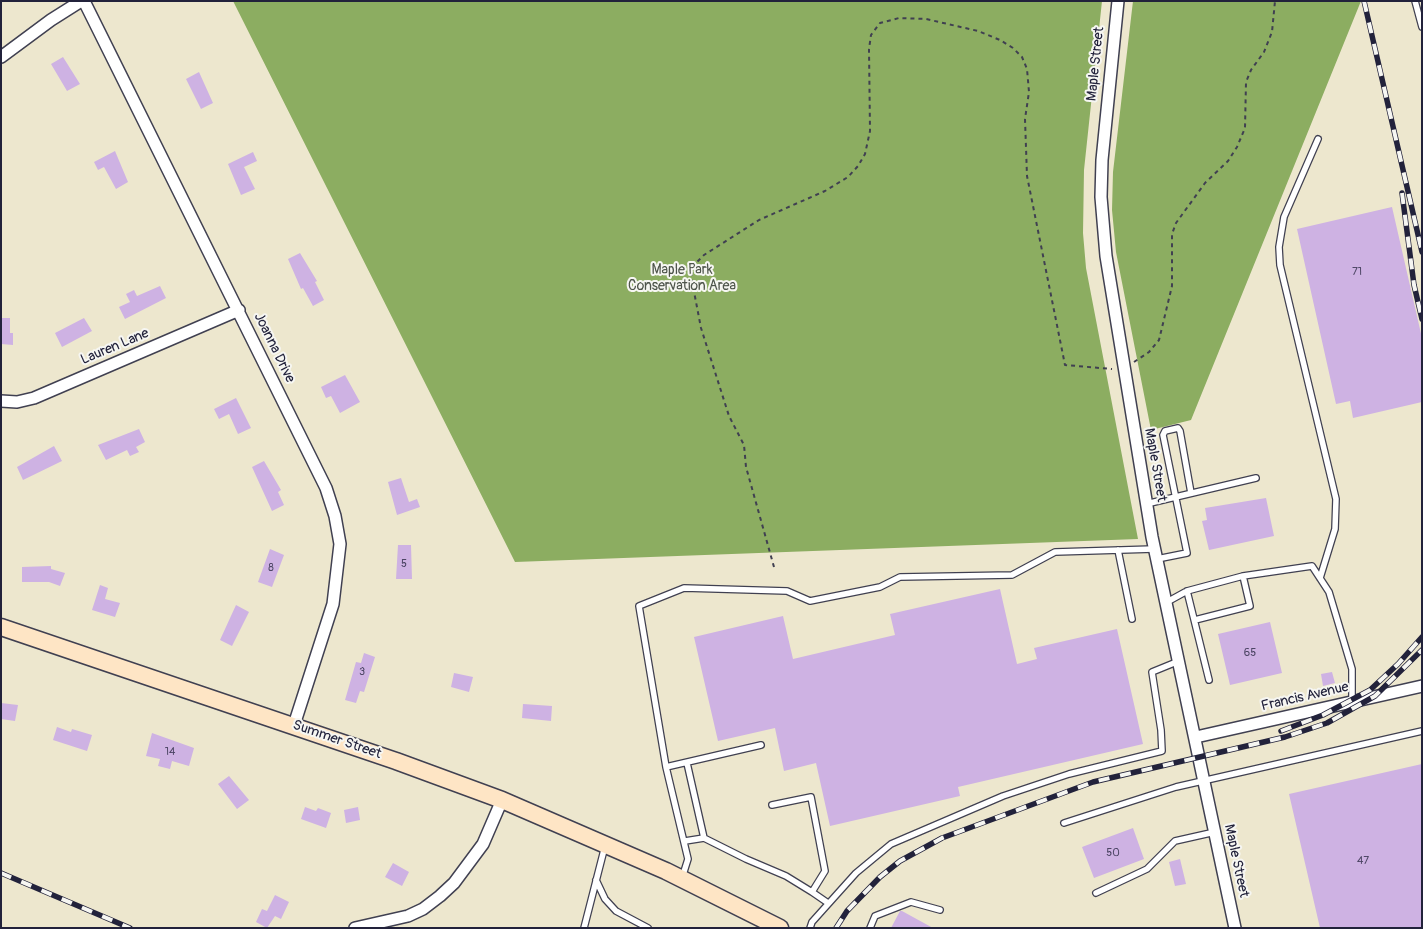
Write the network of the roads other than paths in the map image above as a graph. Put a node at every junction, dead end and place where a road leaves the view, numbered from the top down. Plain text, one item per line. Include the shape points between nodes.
1 (82, 1) edge
2 (1118, 1) edge
3 (1415, 1) edge
4 (1422, 26) edge
5 (1, 57) edge
6 (1318, 139) dead end
7 (239, 310) junction
8 (1, 401) edge
9 (1256, 478) dead end
10 (1191, 493) junction
11 (1176, 496) junction
12 (1146, 504) junction
13 (1118, 550) junction
14 (1156, 554) junction
15 (1244, 576) junction
16 (1320, 578) junction
17 (1187, 591) junction
18 (1166, 602) junction
19 (1132, 619) dead end
20 (1195, 620) junction
21 (1, 627) edge
22 (1179, 661) junction
23 (1209, 680) dead end
24 (1422, 686) edge
25 (1352, 701) junction
26 (294, 726) junction
27 (1422, 731) edge
28 (1196, 738) junction
29 (761, 745) dead end
30 (687, 763) junction
31 (666, 768) junction
32 (1204, 782) junction
33 (502, 800) junction
34 (772, 806) dead end
35 (1064, 823) dead end
36 (1214, 832) junction
37 (704, 838) junction
38 (685, 841) junction
39 (606, 844) junction
40 (682, 879) junction
41 (596, 880) junction
42 (812, 892) junction
43 (1096, 893) dead end
44 (828, 903) junction
45 (940, 910) dead end
46 (355, 928) edge
47 (584, 928) edge
48 (648, 928) edge
49 (780, 928) edge
50 (810, 928) edge
51 (870, 928) edge
52 (1235, 928) edge

1 - 5 street
1 - 7 street, Joanna Drive
2 - 12 street, Maple Street via 1104,126 1101,197 1106,256
3 - 4 lane
6 - 16 lane via 1284,217 1279,247 1280,265 1336,499 1335,529
7 - 8 street, Lauren Lane via 34,398
7 - 26 street, Joanna Drive via 326,488 338,531 338,574 333,604
9 - 10 lane
10 - 11 lane
10 - 11 lane via 1180,431 1165,431 1163,435
11 - 12 lane
11 - 14 lane via 1187,553
12 - 14 street, Maple Street
13 - 14 lane
13 - 19 lane
13 - 31 lane via 1054,552 1012,575 900,577 880,587 810,601 787,590 684,588 639,606
14 - 18 street, Maple Street
15 - 16 lane via 1312,566
15 - 17 lane
15 - 20 lane via 1250,606
16 - 25 lane via 1329,592 1352,669
17 - 18 lane
17 - 20 lane
18 - 22 street, Maple Street
20 - 23 lane
21 - 26 main road, Summer Street
22 - 28 street, Maple Street
22 - 44 lane via 1152,672 1162,751 1059,777 1003,796 891,844 856,872
24 - 25 street, Francis Avenue
25 - 28 street, Francis Avenue
26 - 33 main road, Summer Street
27 - 32 lane
28 - 32 street, Maple Street
29 - 30 lane
30 - 31 lane
30 - 37 lane
31 - 38 lane
32 - 35 lane via 1146,796
32 - 36 street, Maple Street
33 - 39 main road, Summer Street
33 - 46 street via 483,844 454,884 423,909 408,916
34 - 42 lane via 811,797 824,871
36 - 43 lane via 1175,841 1147,869
36 - 52 street, Maple Street
37 - 38 lane
37 - 42 lane via 786,876
38 - 40 lane via 688,859
39 - 40 main road, Summer Street
39 - 41 lane
40 - 49 main road, Summer Street
41 - 47 lane
41 - 48 lane via 605,900 616,911
42 - 44 lane
44 - 50 lane
45 - 51 lane via 911,902 875,916

